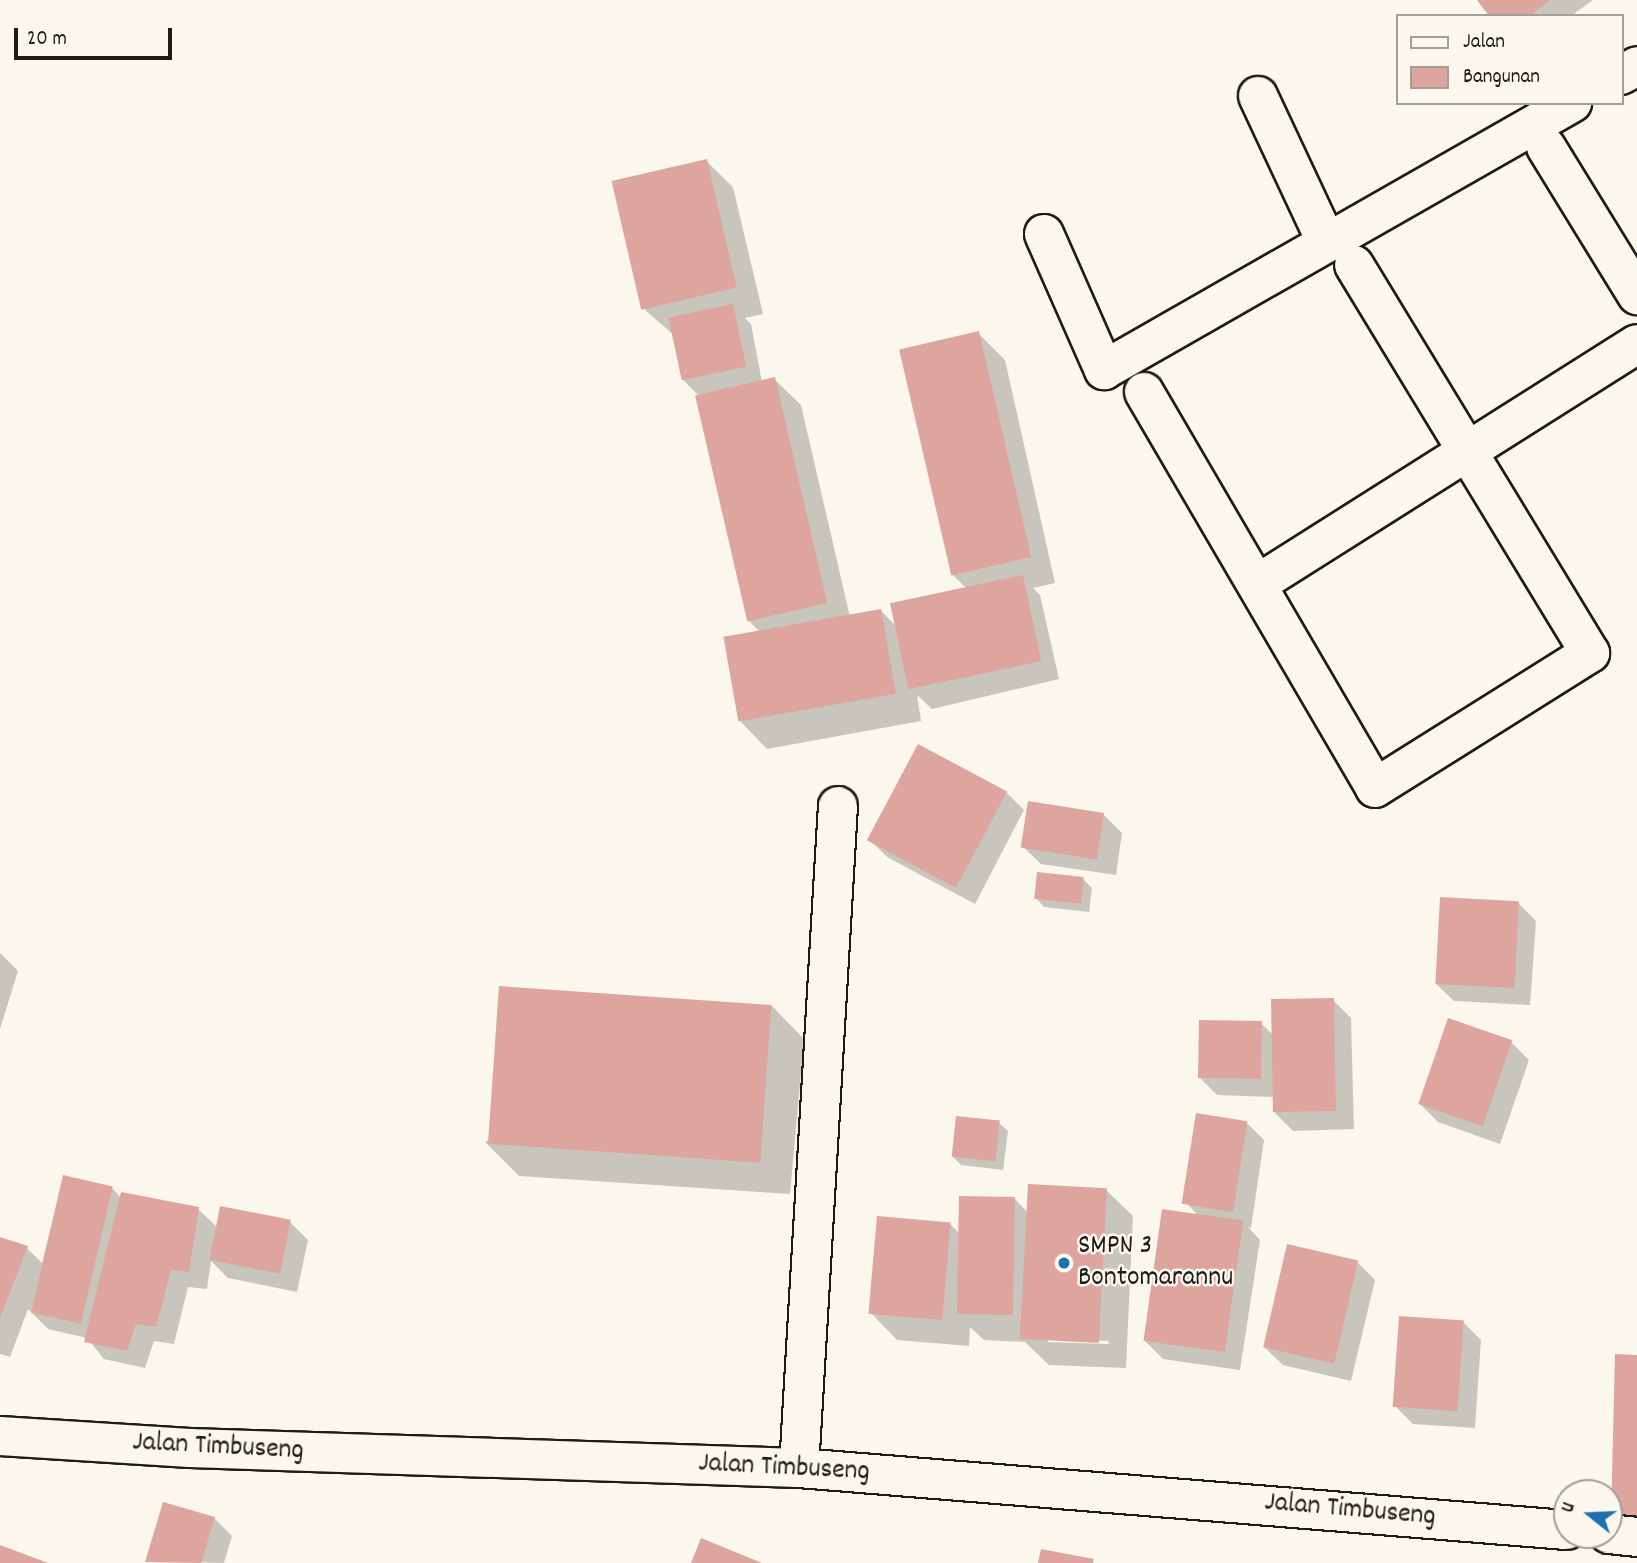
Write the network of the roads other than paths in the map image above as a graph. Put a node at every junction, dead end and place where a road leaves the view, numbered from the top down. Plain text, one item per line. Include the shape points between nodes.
1 (1258, 96) dead end
2 (1569, 105) edge
3 (1546, 147) dead end
4 (1044, 234) dead end
5 (1341, 254) junction
6 (1637, 295) edge
7 (1637, 344) edge
8 (1144, 392) dead end
9 (1465, 453) junction
10 (1259, 583) junction
11 (838, 806) dead end
12 (0, 1436) edge
13 (799, 1468) junction
14 (1553, 1529) edge

1 - 5 street
2 - 5 street
3 - 6 street
4 - 5 street via 1104,370
5 - 9 street
7 - 9 street
8 - 10 street
9 - 10 street
9 - 10 street via 1590,653 1579,660 1375,788
11 - 13 street
12 - 13 street, Jalan Timbuseng via 190,1448
13 - 14 street, Jalan Timbuseng

